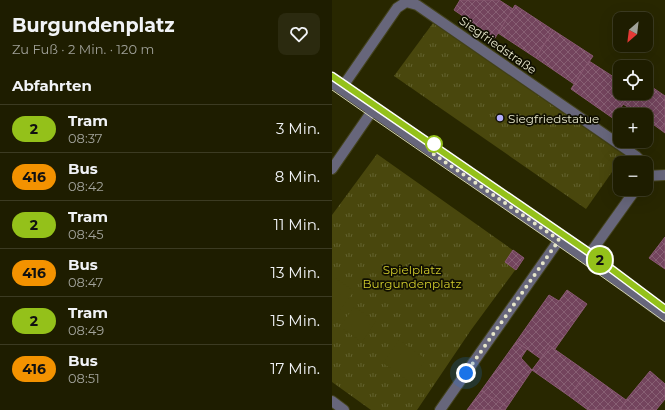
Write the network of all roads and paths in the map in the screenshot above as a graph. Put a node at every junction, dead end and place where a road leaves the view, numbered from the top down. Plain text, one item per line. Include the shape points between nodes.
1 (396, 4) edge
2 (332, 83) edge
3 (341, 89) junction
4 (372, 111) junction
5 (636, 156) edge
6 (332, 169) edge
7 (665, 175) edge
8 (653, 176) edge
9 (631, 196) edge
10 (559, 240) junction
11 (586, 259) junction
12 (665, 316) edge
13 (332, 401) edge
14 (344, 410) edge
15 (440, 410) edge

1 - 3 street, Siegfriedstraße
1 - 5 street, Siegfriedstraße via 406,2 417,5
2 - 3 street
3 - 4 street
4 - 6 street
4 - 10 street
7 - 8 street
9 - 11 street
10 - 11 street
10 - 15 street
11 - 12 street
13 - 14 street

